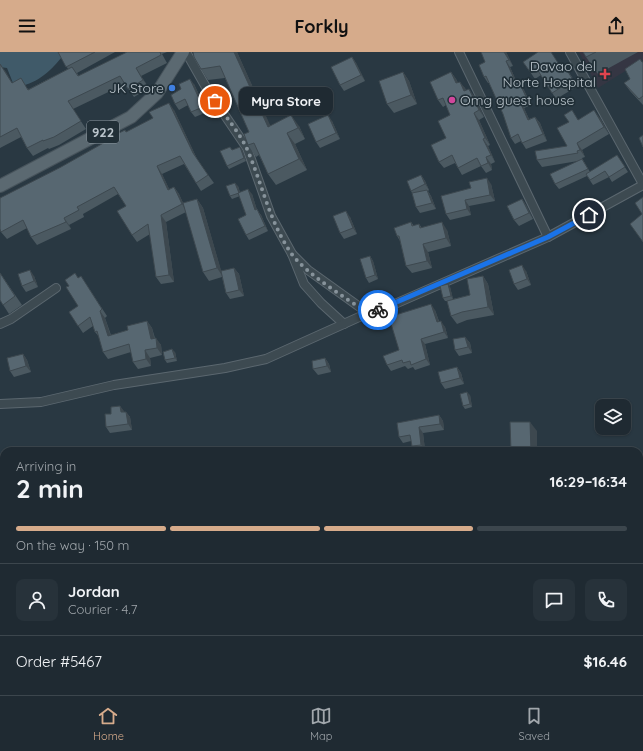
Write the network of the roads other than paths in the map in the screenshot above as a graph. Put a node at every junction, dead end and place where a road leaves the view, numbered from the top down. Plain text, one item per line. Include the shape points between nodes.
1 (184, 52) edge
2 (459, 52) edge
3 (570, 52) edge
4 (643, 185) edge
5 (0, 186) edge
6 (548, 237) junction
7 (292, 254) junction
8 (56, 288) dead end
9 (368, 313) junction
10 (0, 324) edge
11 (344, 324) junction
12 (0, 404) edge

1 - 5 main road, 922 via 157,93 131,117
1 - 7 street via 247,148 271,216
2 - 6 street
3 - 4 street
4 - 6 street
6 - 9 street via 388,307
7 - 9 street via 308,270
7 - 11 street via 304,284
8 - 10 street
9 - 11 street
11 - 12 street via 266,359 114,385 41,402

